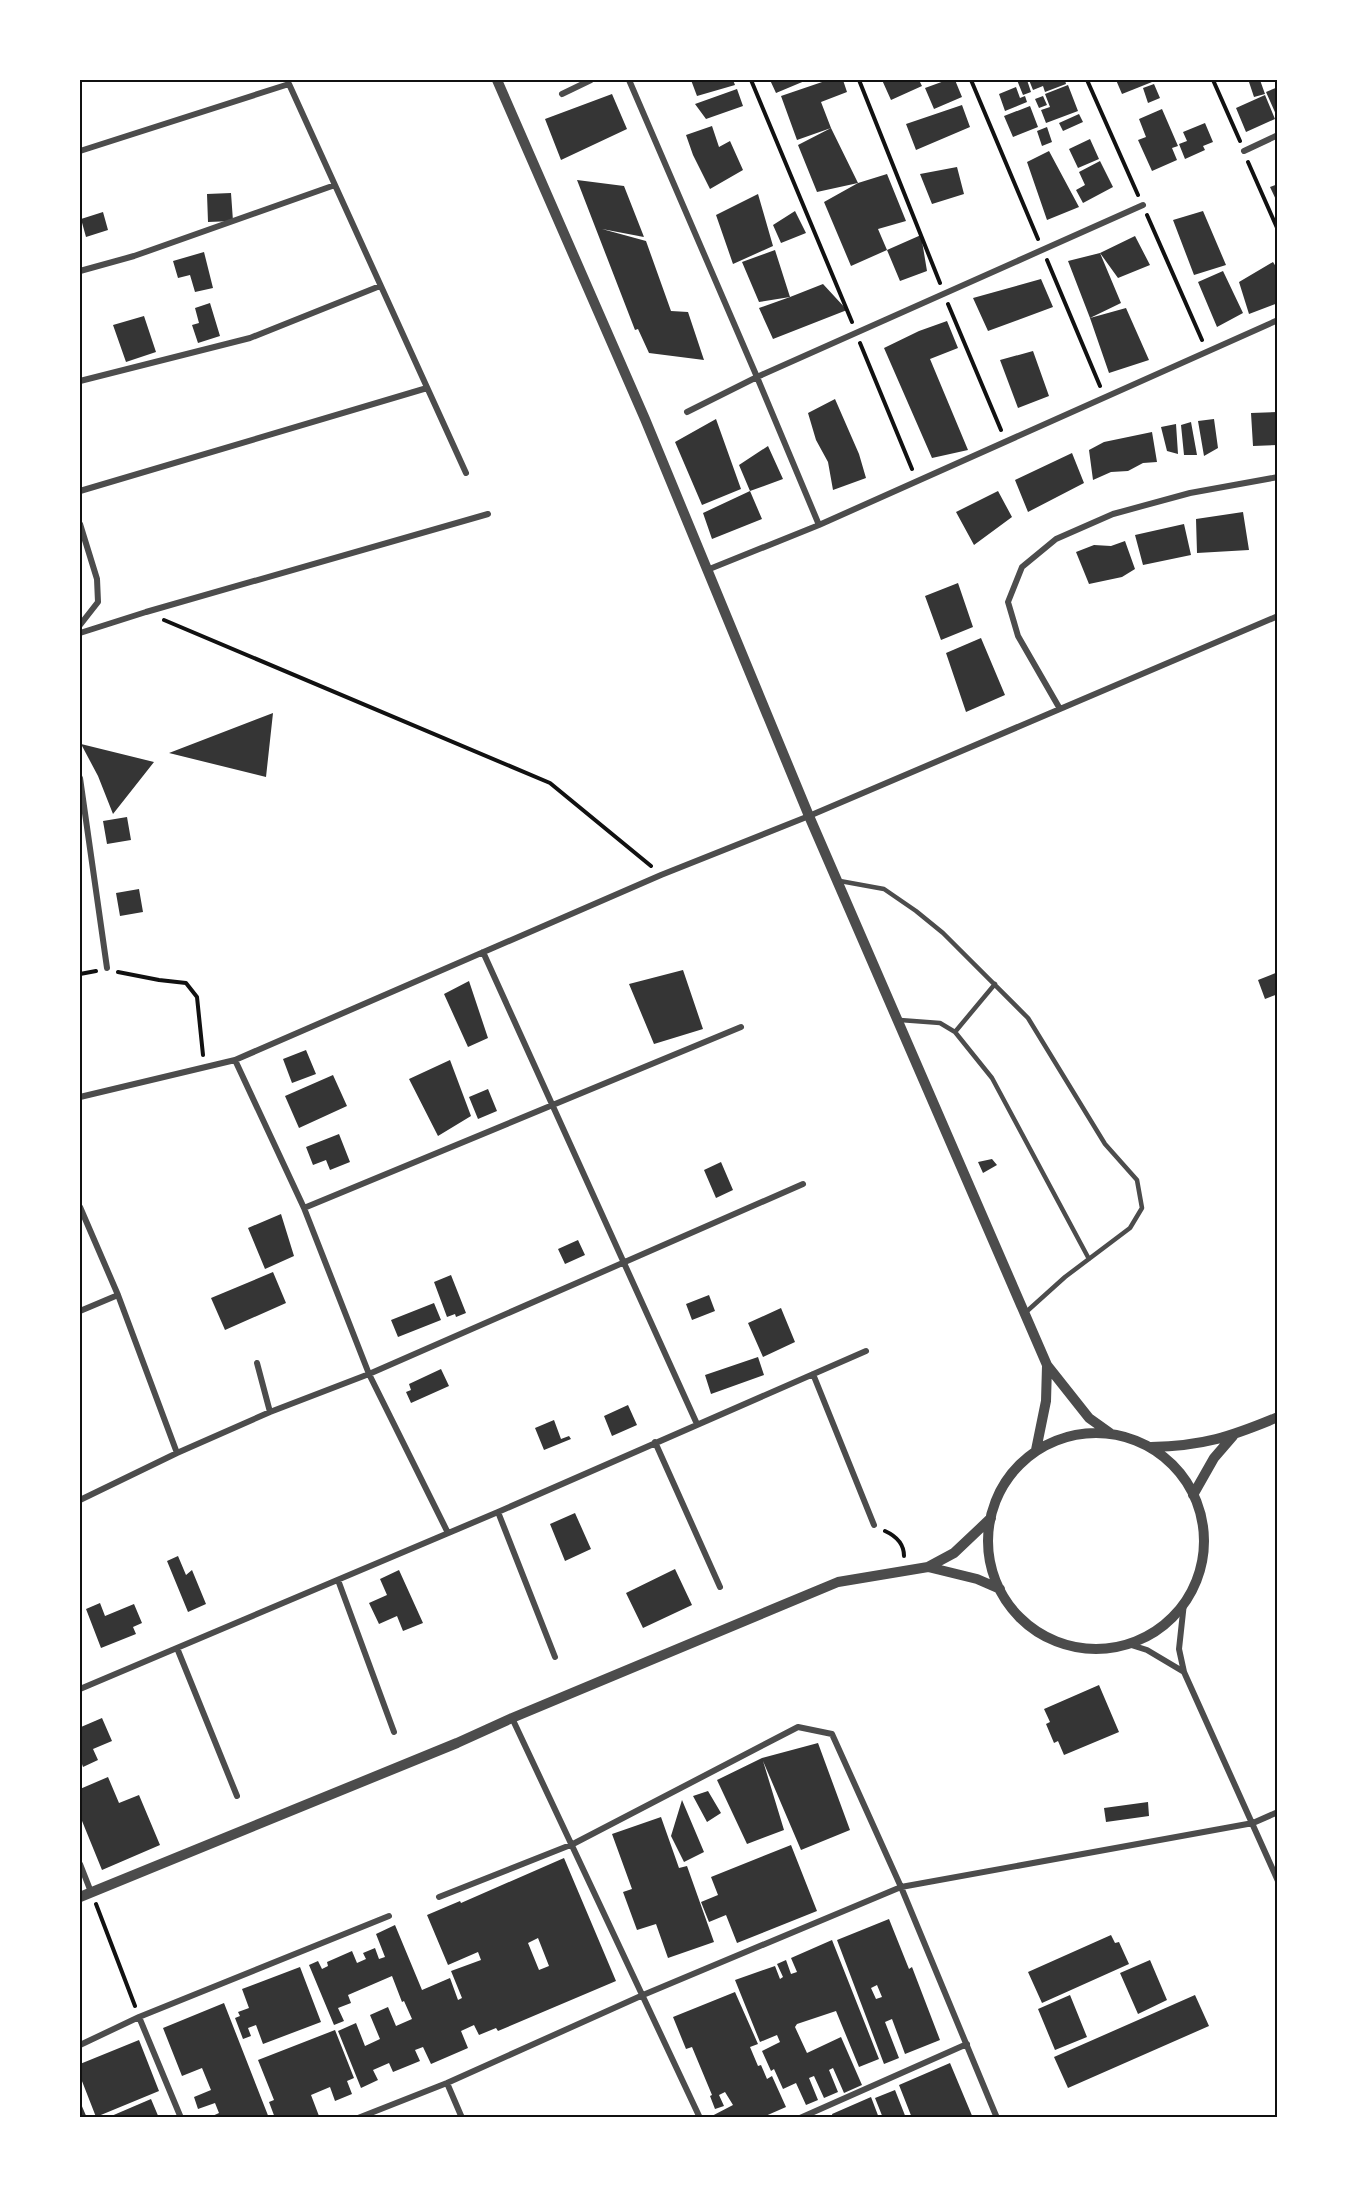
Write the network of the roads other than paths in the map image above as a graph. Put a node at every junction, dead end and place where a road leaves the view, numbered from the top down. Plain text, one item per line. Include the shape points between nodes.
1 (497, 80) edge
2 (591, 80) edge
3 (629, 80) edge
4 (562, 94) dead end
5 (1278, 135) edge
6 (80, 151) edge
7 (1244, 151) dead end
8 (335, 185) junction
9 (1143, 205) dead end
10 (80, 271) edge
11 (381, 286) junction
12 (1278, 321) edge
13 (758, 377) junction
14 (80, 381) edge
15 (427, 388) junction
16 (687, 412) dead end
17 (466, 473) dead end
18 (1278, 477) edge
19 (80, 491) edge
20 (488, 514) dead end
21 (80, 524) edge
22 (819, 525) junction
23 (707, 570) junction
24 (1278, 616) edge
25 (80, 625) edge
26 (80, 633) edge
27 (1060, 709) junction
28 (80, 778) edge
29 (809, 816) junction
30 (837, 881) junction
31 (483, 952) junction
32 (107, 968) road end
33 (995, 984) junction
34 (897, 1020) junction
35 (741, 1027) dead end
36 (955, 1032) junction
37 (235, 1060) junction
38 (80, 1097) edge
39 (553, 1105) junction
40 (803, 1184) dead end
41 (80, 1207) edge
42 (304, 1208) junction
43 (1089, 1259) junction
44 (624, 1262) junction
45 (118, 1295) junction
46 (80, 1311) edge
47 (1024, 1313) junction
48 (866, 1350) dead end
49 (257, 1363) dead end
50 (1047, 1365) junction
51 (369, 1374) junction
52 (813, 1374) junction
53 (270, 1412) junction
54 (1278, 1417) edge
55 (697, 1424) junction
56 (1110, 1433) junction
57 (1233, 1435) junction
58 (655, 1442) junction
59 (1151, 1447) junction
60 (1036, 1450) junction
61 (177, 1453) junction
62 (1193, 1495) junction
63 (80, 1500) edge
64 (498, 1512) junction
65 (991, 1518) junction
66 (874, 1525) road end
67 (448, 1533) junction
68 (928, 1568) junction
69 (338, 1580) junction
70 (720, 1587) dead end
71 (1000, 1589) junction
72 (1184, 1603) junction
73 (1128, 1644) junction
74 (177, 1648) junction
75 (555, 1657) dead end
76 (1184, 1672) junction
77 (80, 1689) edge
78 (512, 1718) junction
79 (394, 1732) dead end
80 (237, 1796) dead end
81 (1278, 1812) edge
82 (1253, 1823) junction
83 (573, 1844) junction
84 (80, 1864) edge
85 (1278, 1881) edge
86 (902, 1887) junction
87 (91, 1892) junction
88 (80, 1897) edge
89 (439, 1897) dead end
90 (389, 1916) dead end
91 (643, 1995) junction
92 (139, 2017) junction
93 (968, 2044) junction
94 (80, 2045) edge
95 (447, 2083) junction
96 (181, 2118) edge
97 (358, 2118) edge
98 (462, 2118) edge
99 (700, 2118) edge
100 (800, 2118) edge
101 (997, 2118) edge

1 - 23 street
2 - 4 street
3 - 13 street
5 - 7 street
6 - 8 street via 289,84
8 - 10 street via 134,256
8 - 11 street
9 - 13 street
11 - 14 street via 250,338
11 - 15 street
12 - 22 street
13 - 16 street
13 - 22 street
15 - 17 street
15 - 19 street
18 - 27 street via 1190,493 1113,514 1056,539 1022,567 1008,602 1018,636
20 - 26 street
21 - 25 street via 97,579 98,602
22 - 23 street
23 - 29 street
24 - 27 street
27 - 29 street
28 - 32 street
29 - 30 street
29 - 31 street
30 - 33 lane via 884,889 943,933
30 - 34 street
31 - 37 street
31 - 39 street
33 - 36 lane
33 - 43 lane via 1028,1018 1105,1144 1137,1180 1142,1208 1130,1228
34 - 36 lane via 940,1023
34 - 47 street
35 - 39 street
36 - 43 lane via 992,1078
37 - 38 street
37 - 42 street
39 - 42 street
39 - 44 street
40 - 44 street
41 - 45 street
42 - 51 street
43 - 47 lane
44 - 51 street
44 - 55 street
45 - 46 street
45 - 61 street
47 - 50 street
48 - 52 street
49 - 53 street
50 - 56 street via 1089,1418
50 - 60 street via 1046,1401
51 - 53 street
51 - 67 street
52 - 55 street
52 - 66 street
53 - 61 street
54 - 57 street
55 - 58 street
56 - 59 street
56 - 60 street via 1084,1433
57 - 59 street via 1205,1443
57 - 62 street via 1214,1458
58 - 64 street
58 - 70 street
59 - 62 street via 1175,1467
60 - 65 street via 1000,1492
61 - 63 street
62 - 72 street via 1202,1520 1204,1549 1198,1577
64 - 67 street
64 - 75 street
65 - 68 street via 954,1553
65 - 71 street via 991,1566
67 - 69 street
68 - 71 street
68 - 78 street via 838,1582
69 - 74 street
69 - 79 street
71 - 73 street via 1017,1614 1049,1638 1098,1649
72 - 73 street via 1169,1621
72 - 76 street via 1179,1649
73 - 76 street via 1147,1650
74 - 77 street
74 - 80 street
76 - 82 street
78 - 83 street
78 - 87 street
81 - 82 street
82 - 85 street
82 - 86 street
83 - 86 street via 798,1727 832,1734
83 - 89 street
83 - 91 street
84 - 87 street
86 - 91 street
86 - 93 street
87 - 88 street
90 - 92 street
91 - 95 street
91 - 99 street
92 - 94 street
92 - 96 street
93 - 100 street
93 - 101 street
95 - 97 street
95 - 98 street

